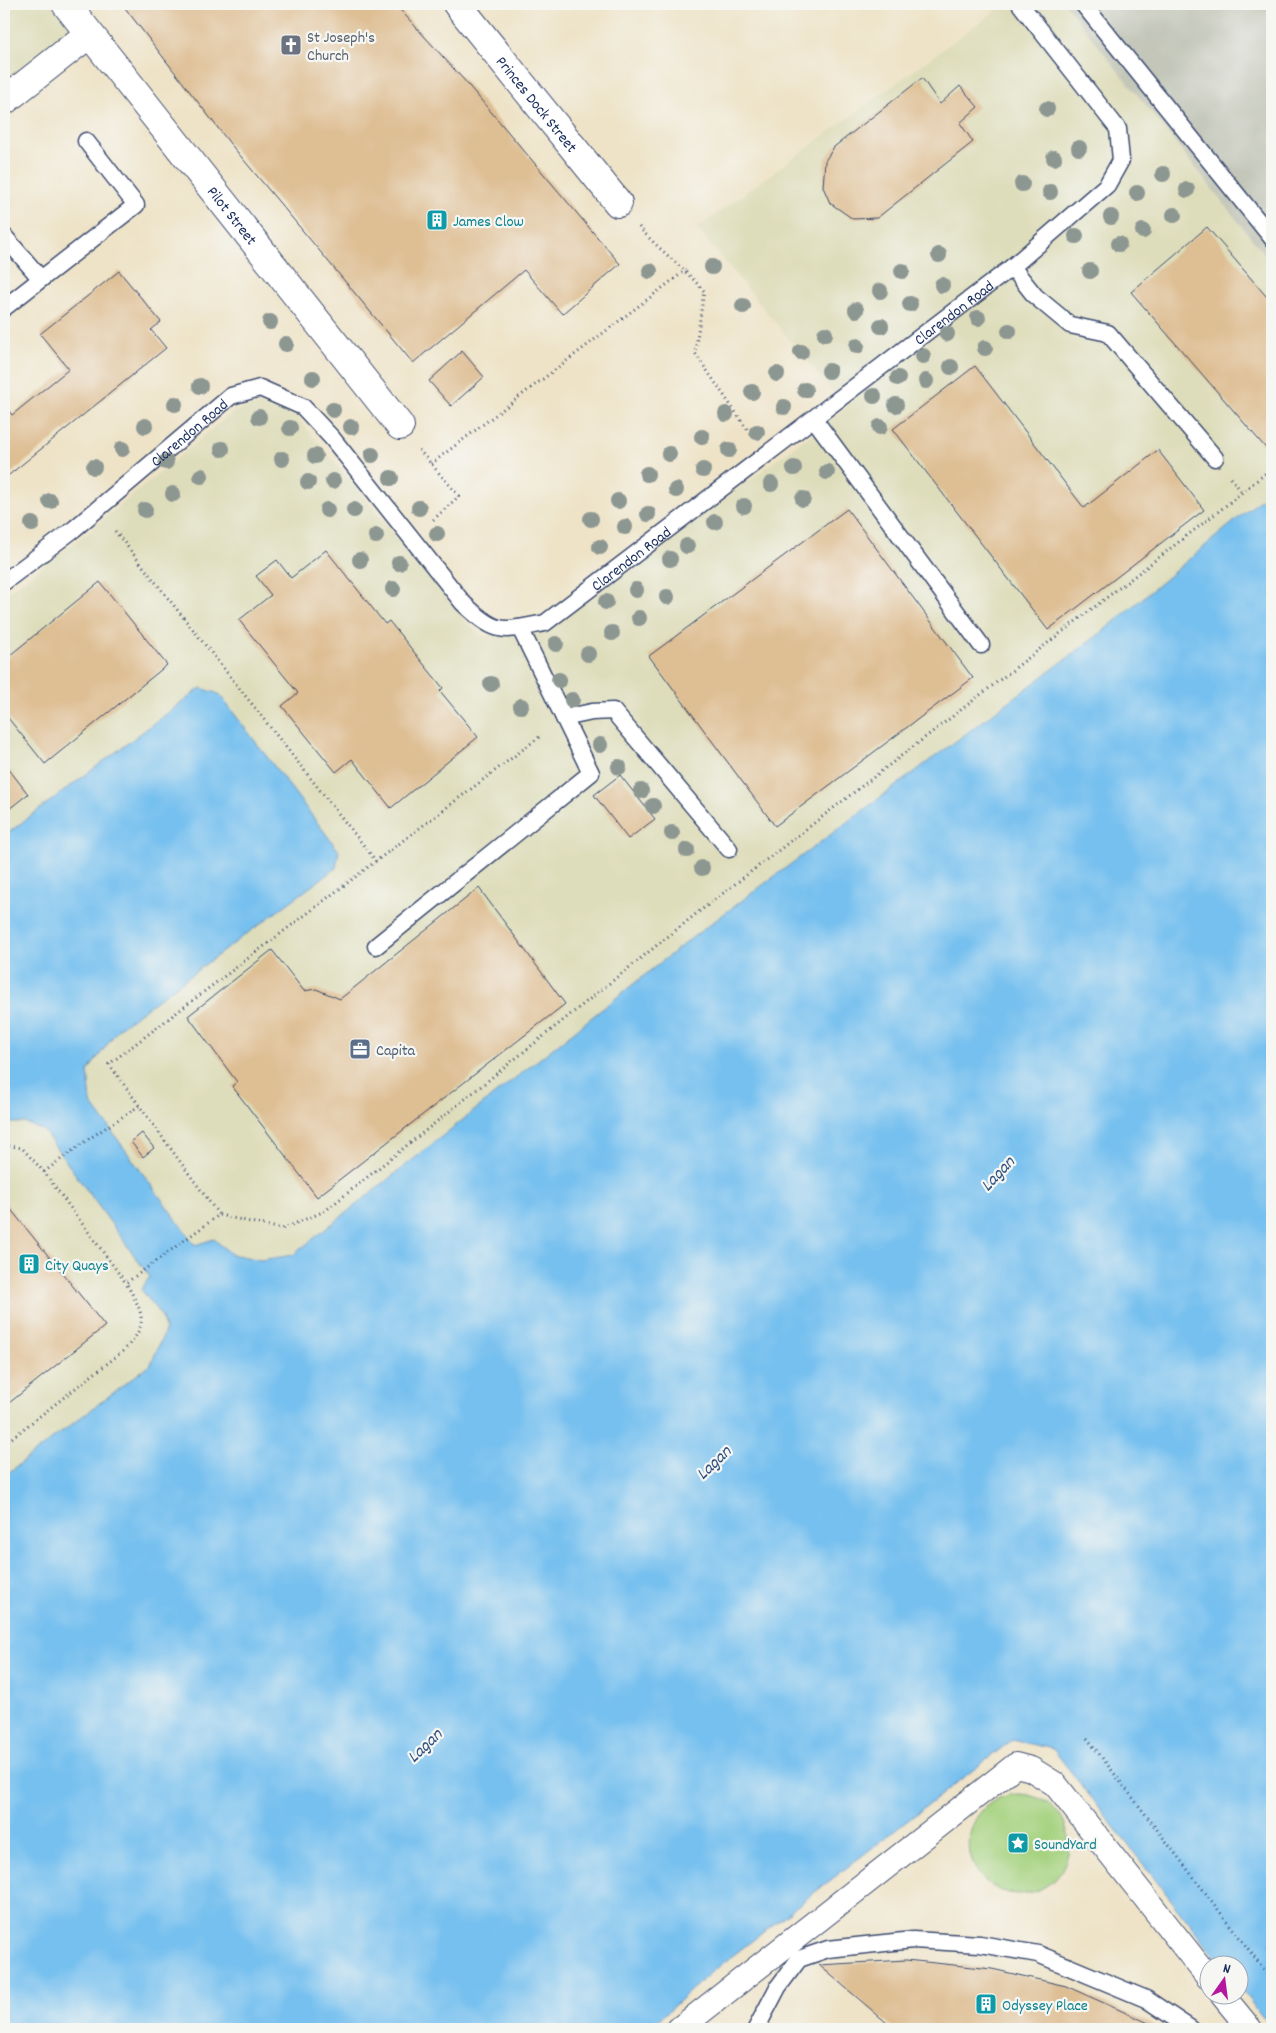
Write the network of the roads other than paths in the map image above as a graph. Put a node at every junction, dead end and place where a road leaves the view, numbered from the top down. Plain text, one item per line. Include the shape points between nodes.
1 (66, 4) edge
2 (457, 4) edge
3 (1020, 4) edge
4 (1083, 4) edge
5 (90, 34) junction
6 (4, 101) edge
7 (86, 141) dead end
8 (618, 203) dead end
9 (4, 236) edge
10 (1272, 238) edge
11 (1012, 267) junction
12 (41, 279) junction
13 (4, 308) edge
14 (814, 419) junction
15 (400, 426) dead end
16 (1215, 458) dead end
17 (4, 582) edge
18 (520, 628) junction
19 (981, 645) dead end
20 (564, 718) junction
21 (729, 849) dead end
22 (376, 946) dead end
23 (1198, 1964) edge
24 (1231, 2006) edge
25 (679, 2029) edge
26 (756, 2029) edge
27 (1192, 2029) edge
28 (1250, 2029) edge

1 - 5 street, Pilot Street
2 - 8 street, Princes Dock Street
3 - 11 lane, Clarendon Road via 1118,129 1121,160 1106,185
4 - 10 lane
5 - 6 street
5 - 15 street, Pilot Street
7 - 12 lane via 136,205
9 - 12 lane
11 - 14 lane, Clarendon Road
11 - 16 lane via 1035,296 1070,325 1108,333
12 - 13 lane
14 - 18 lane, Clarendon Road via 545,623
14 - 19 lane
17 - 18 lane, Clarendon Road via 98,509 231,396 260,388 303,407 332,438 463,603 483,621 504,630
18 - 20 lane
20 - 21 lane via 613,711
20 - 22 lane via 591,773
23 - 25 street via 1055,1784 1030,1768 1016,1766
24 - 28 street
26 - 27 lane via 778,1987 799,1959 828,1949 913,1940 980,1944 1038,1954 1146,2000

